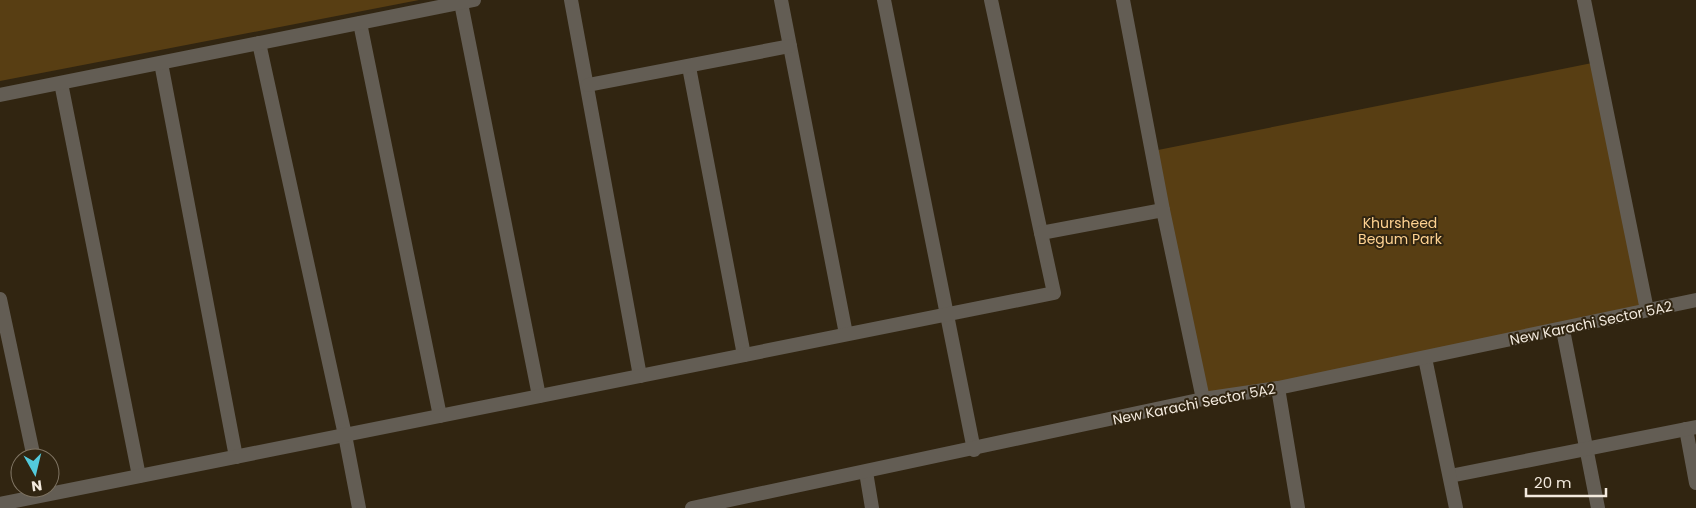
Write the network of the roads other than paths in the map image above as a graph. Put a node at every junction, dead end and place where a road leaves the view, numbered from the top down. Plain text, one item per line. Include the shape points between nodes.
1 (572, 0) edge
2 (781, 0) edge
3 (884, 0) edge
4 (991, 0) edge
5 (1123, 0) edge
6 (1584, 0) edge
7 (468, 1) edge
8 (360, 23) junction
9 (259, 43) junction
10 (790, 46) junction
11 (161, 63) junction
12 (690, 66) junction
13 (61, 83) junction
14 (588, 85) junction
15 (0, 95) edge
16 (1163, 210) junction
17 (1041, 233) junction
18 (0, 299) edge
19 (1696, 300) edge
20 (1647, 310) junction
21 (947, 314) junction
22 (1563, 330) junction
23 (846, 334) junction
24 (744, 355) junction
25 (1426, 358) junction
26 (640, 376) junction
27 (1278, 388) junction
28 (540, 396) junction
29 (1203, 400) junction
30 (440, 416) junction
31 (1691, 428) edge
32 (345, 435) junction
33 (32, 448) edge
34 (1587, 448) junction
35 (974, 450) junction
36 (236, 457) junction
37 (866, 472) junction
38 (139, 476) junction
39 (1450, 476) junction
40 (1696, 483) edge
41 (60, 489) edge
42 (20, 498) edge
43 (0, 504) edge
44 (699, 507) edge
45 (359, 508) edge
46 (872, 508) edge
47 (1298, 508) edge
48 (1456, 508) edge
49 (1598, 508) edge

1 - 14 street
2 - 10 street
3 - 21 street
4 - 17 street
5 - 16 street
6 - 20 street
7 - 8 street
7 - 28 street
8 - 9 street
8 - 30 street
9 - 11 street
9 - 32 street
10 - 12 street
10 - 23 street
11 - 13 street
11 - 36 street
12 - 14 street
12 - 24 street
13 - 15 street
13 - 38 street
14 - 26 street
16 - 17 street
16 - 29 street
17 - 21 street via 1054,293
18 - 33 street
19 - 20 street, New Karachi Sector 5A2
20 - 22 street, New Karachi Sector 5A2
21 - 23 street
21 - 35 street
22 - 25 street, New Karachi Sector 5A2
22 - 34 street
23 - 24 street
24 - 26 street
25 - 27 street, New Karachi Sector 5A2
25 - 39 street
26 - 28 street
27 - 29 street, New Karachi Sector 5A2
27 - 47 street
28 - 30 street
29 - 35 street, New Karachi Sector 5A2
30 - 32 street
31 - 34 street
31 - 40 street
32 - 36 street
32 - 45 street
34 - 39 street
34 - 49 street
35 - 37 street, New Karachi Sector 5A2
36 - 38 street
37 - 44 street, New Karachi Sector 5A2
37 - 46 street
38 - 41 street
39 - 48 street
42 - 43 street

